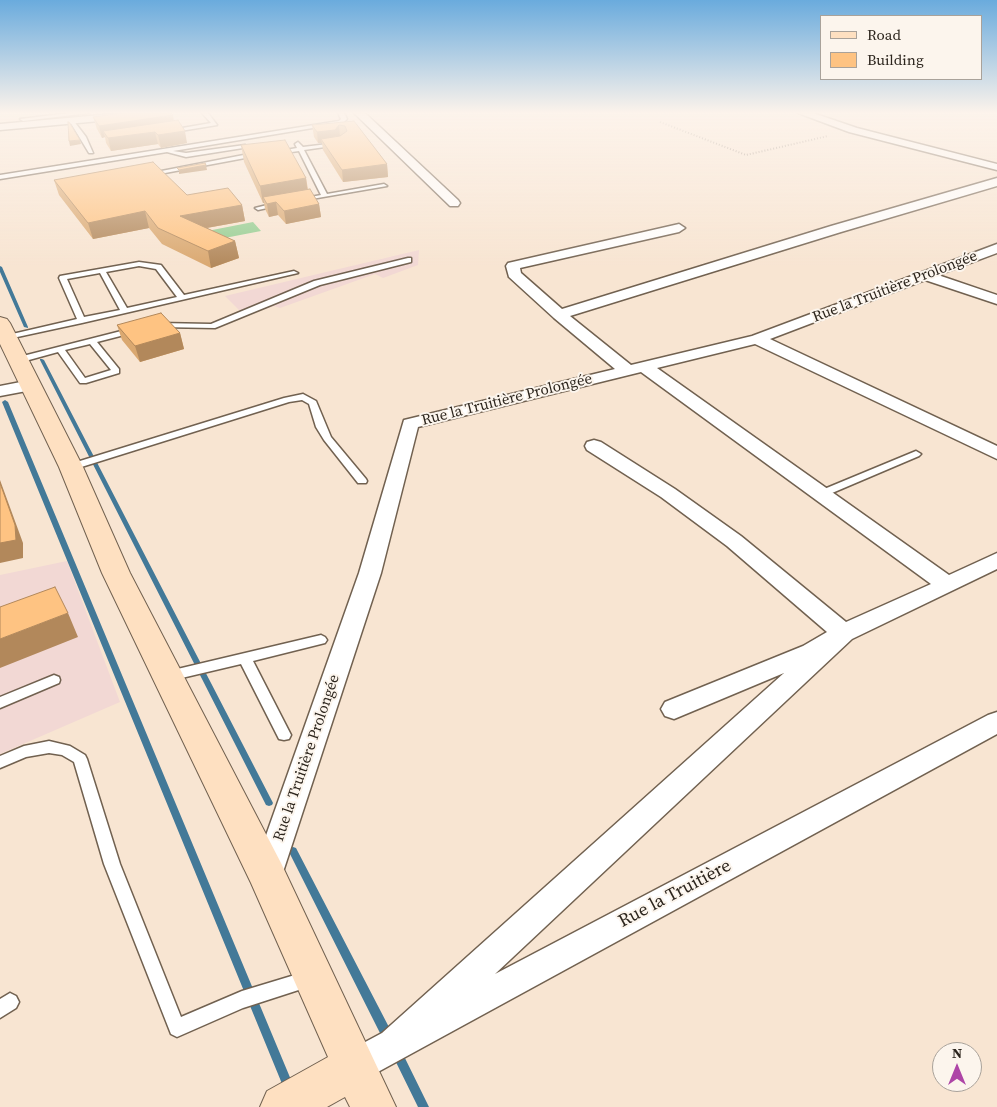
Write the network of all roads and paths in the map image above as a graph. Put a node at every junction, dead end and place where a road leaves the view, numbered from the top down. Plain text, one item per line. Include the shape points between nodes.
1 (75, 165) edge
2 (201, 165) edge
3 (309, 165) edge
4 (414, 165) edge
5 (146, 174) edge
6 (0, 177) edge
7 (997, 182) edge
8 (384, 186) dead end
9 (325, 196) junction
10 (297, 201) edge
11 (287, 203) edge
12 (454, 203) dead end
13 (258, 208) dead end
14 (679, 228) dead end
15 (997, 248) edge
16 (408, 260) dead end
17 (102, 271) junction
18 (294, 273) dead end
19 (926, 276) junction
20 (182, 298) junction
21 (997, 300) edge
22 (125, 311) junction
23 (559, 315) junction
24 (82, 321) junction
25 (756, 339) junction
26 (92, 341) junction
27 (60, 350) junction
28 (11, 359) edge
29 (636, 369) junction
30 (594, 446) dead end
31 (997, 453) edge
32 (916, 454) dead end
33 (71, 467) junction
34 (362, 482) dead end
35 (821, 494) junction
36 (997, 560) edge
37 (948, 585) junction
38 (844, 633) junction
39 (321, 640) dead end
40 (245, 658) junction
41 (167, 676) junction
42 (54, 680) dead end
43 (0, 703) edge
44 (674, 709) dead end
45 (997, 722) edge
46 (284, 735) dead end
47 (0, 762) edge
48 (268, 876) junction
49 (315, 977) junction
50 (392, 1046) junction
51 (353, 1067) junction
52 (283, 1107) edge
53 (373, 1107) edge

1 - 6 lane
2 - 5 lane
3 - 9 lane
4 - 12 street
7 - 23 street
8 - 9 lane
9 - 10 lane
11 - 13 lane
14 - 23 street via 513,266 514,274
15 - 19 street, Rue la Truitière Prolongée
16 - 26 lane via 317,283 212,326 148,326
17 - 20 lane via 139,264 158,267
17 - 22 lane
17 - 24 lane via 63,278
18 - 20 lane
19 - 21 street
19 - 25 street, Rue la Truitière Prolongée
20 - 22 lane
22 - 24 lane
23 - 29 street
24 - 28 lane
25 - 29 street, Rue la Truitière Prolongée
25 - 31 street
26 - 27 lane
26 - 27 lane via 116,371 83,381
27 - 28 lane
28 - 33 main road
29 - 35 street
29 - 48 street, Rue la Truitière Prolongée via 410,424 370,573
30 - 38 street via 668,493 734,541
32 - 35 lane
33 - 34 lane via 286,400 303,398 313,402 324,433
33 - 41 main road via 116,573
35 - 37 street
36 - 37 street
37 - 38 street
38 - 44 street via 811,652
38 - 50 street
39 - 40 lane
40 - 41 lane
40 - 46 lane
41 - 48 main road
42 - 43 lane
45 - 50 street, Rue la Truitière
47 - 49 lane via 24,752 49,747 65,750 80,759 112,864 177,1028 242,1000
48 - 49 main road
49 - 51 main road
50 - 51 street, Rue la Truitière
51 - 52 main road
51 - 53 main road

